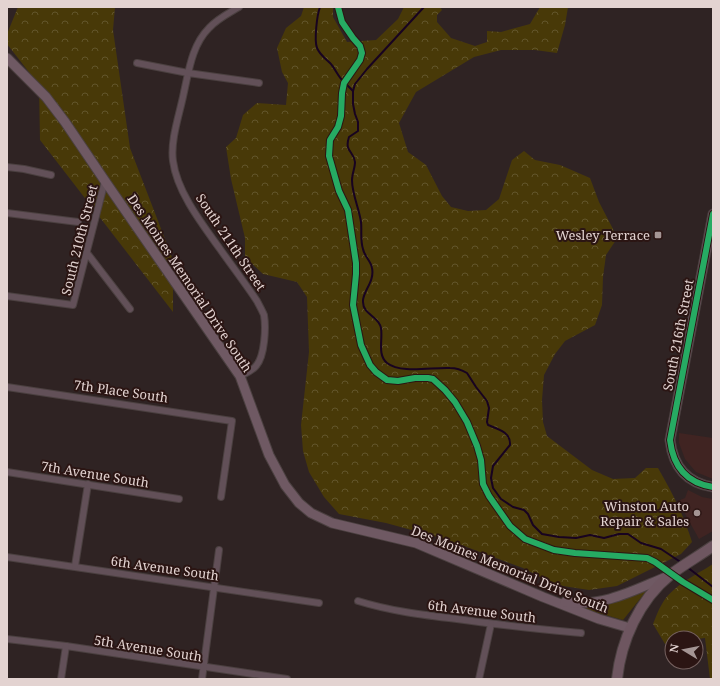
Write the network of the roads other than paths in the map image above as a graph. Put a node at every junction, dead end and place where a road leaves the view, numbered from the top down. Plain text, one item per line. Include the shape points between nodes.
1 (239, 7) edge
2 (7, 58) edge
3 (137, 63) dead end
4 (188, 73) junction
5 (259, 83) dead end
6 (7, 167) edge
7 (51, 175) dead end
8 (105, 182) junction
9 (7, 213) edge
10 (713, 214) edge
11 (78, 222) dead end
12 (87, 253) junction
13 (7, 296) edge
14 (130, 309) dead end
15 (240, 376) junction
16 (7, 387) edge
17 (7, 472) edge
18 (88, 484) junction
19 (713, 487) edge
20 (221, 497) dead end
21 (179, 499) dead end
22 (713, 546) edge
23 (219, 550) dead end
24 (7, 557) edge
25 (75, 566) junction
26 (670, 576) junction
27 (214, 587) junction
28 (543, 597) junction
29 (358, 601) dead end
30 (319, 603) dead end
31 (491, 624) junction
32 (630, 628) junction
33 (581, 632) dead end
34 (7, 639) edge
35 (66, 646) junction
36 (203, 668) junction
37 (61, 679) edge
38 (202, 679) edge
39 (287, 679) edge
40 (479, 679) edge
41 (617, 679) edge

1 - 4 street, South 211th Street via 210,27 202,36 195,47
2 - 8 main road, Des Moines Memorial Drive South via 46,97
3 - 4 street
4 - 5 street
4 - 15 street, South 211th Street via 173,146 177,177 189,202 263,313 265,334 261,356 257,365
6 - 7 street
8 - 12 street, South 210th Street
8 - 15 main road, Des Moines Memorial Drive South
9 - 11 street
10 - 19 main road, South 216th Street via 671,435 671,446 678,467 688,478 701,485
12 - 13 street, South 210th Street via 73,305
12 - 14 street
15 - 28 main road, Des Moines Memorial Drive South via 276,470 299,503 311,513 348,528 416,543
16 - 20 street, 7th Place South via 232,420
17 - 18 street, 7th Avenue South
18 - 21 street, 7th Avenue South
18 - 25 street
22 - 26 main road
23 - 27 street
24 - 25 street, 6th Avenue South
25 - 27 street, 6th Avenue South
26 - 28 main road via 626,595 592,603 570,603
26 - 32 main road via 654,591
27 - 30 street, 6th Avenue South
27 - 36 street
28 - 32 main road, Des Moines Memorial Drive South
29 - 31 street, 6th Avenue South via 414,614
31 - 33 street, 6th Avenue South
31 - 40 street
32 - 41 main road
34 - 35 street, 5th Avenue South
35 - 36 street, 5th Avenue South
35 - 37 street
36 - 38 street
36 - 39 street, 5th Avenue South

